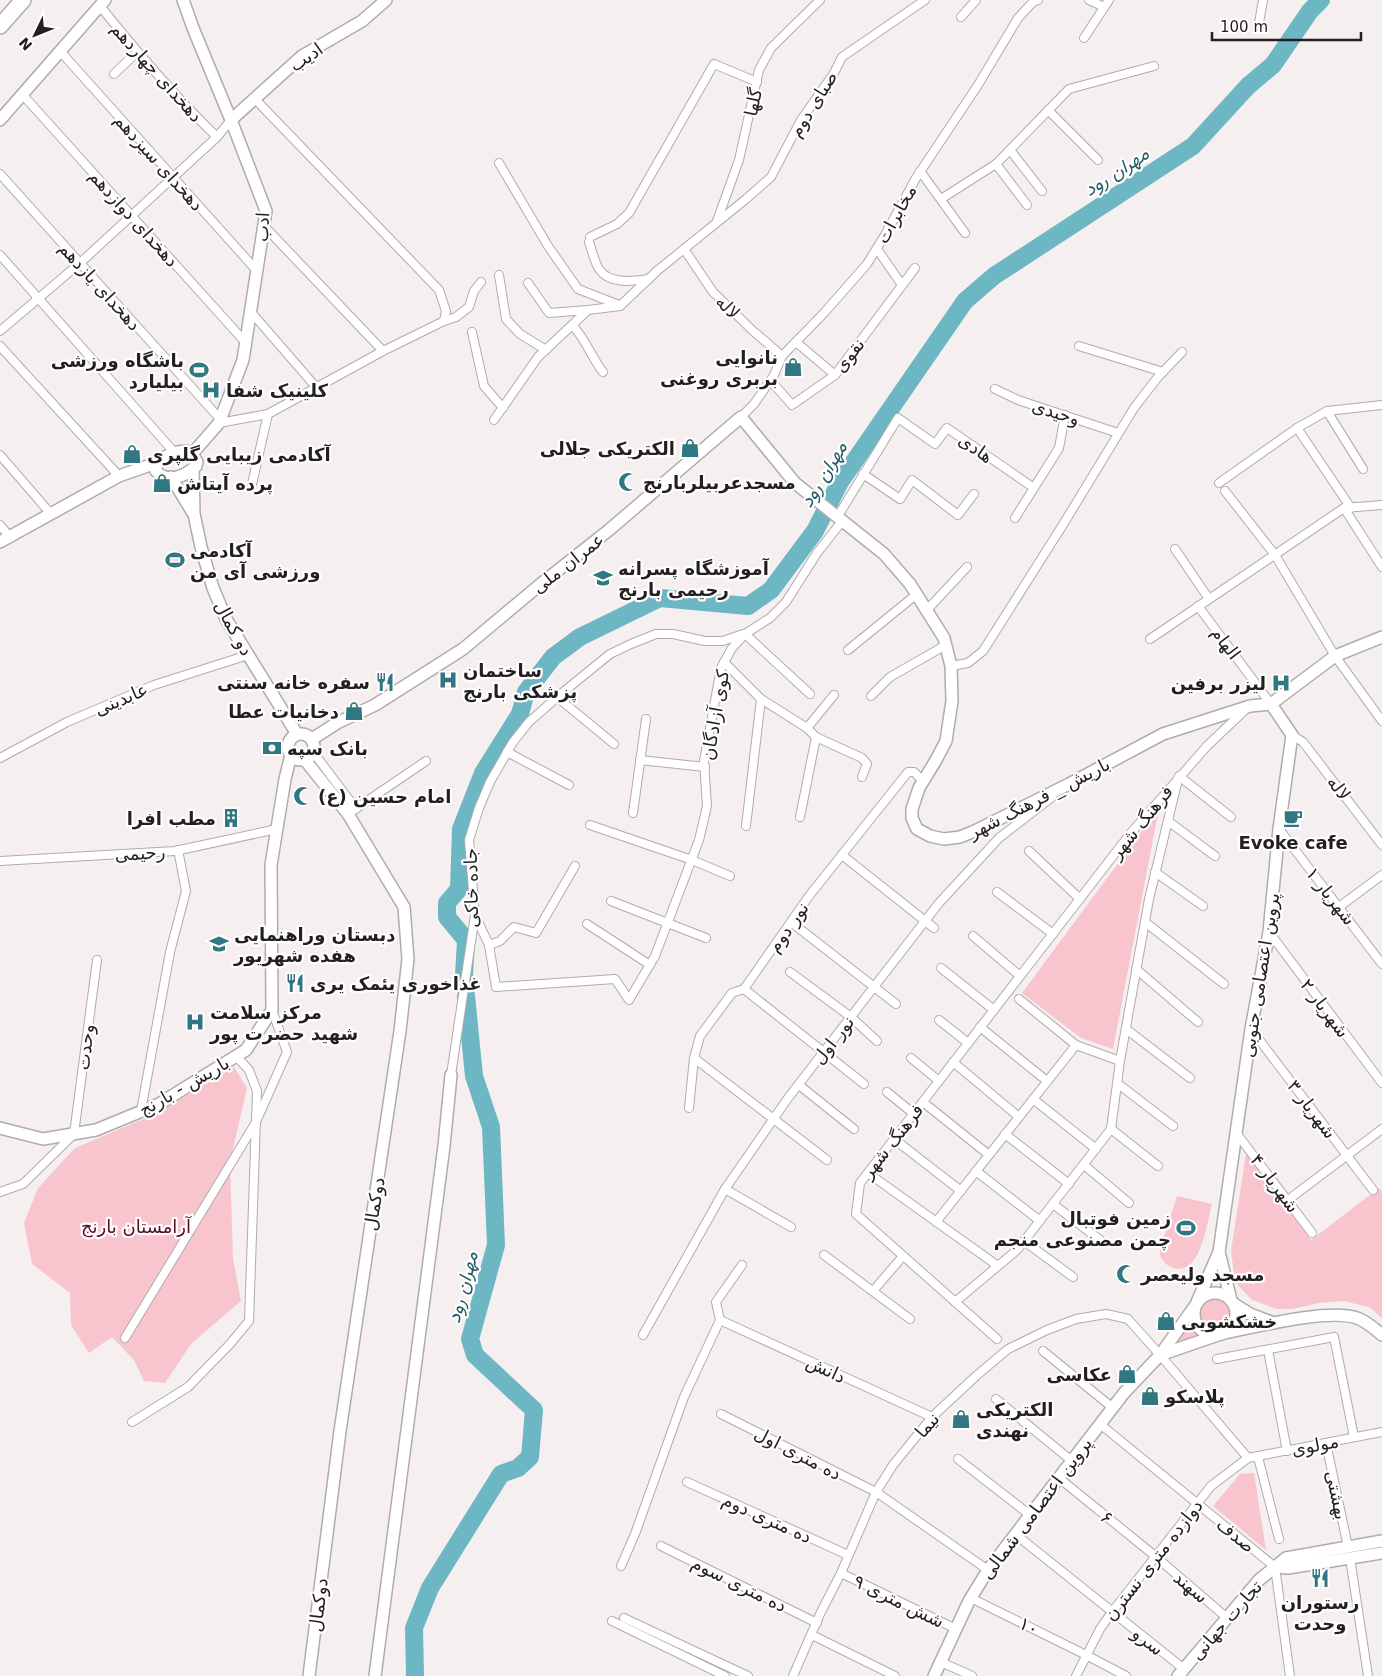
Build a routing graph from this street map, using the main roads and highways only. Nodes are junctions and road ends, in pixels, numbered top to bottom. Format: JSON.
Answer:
{"nodes":[{"id":1,"x":22,"y":0,"type":"edge"},
{"id":2,"x":184,"y":0,"type":"edge"},
{"id":3,"x":386,"y":0,"type":"edge"},
{"id":4,"x":102,"y":3,"type":"edge"},
{"id":5,"x":0,"y":26,"type":"edge"},
{"id":6,"x":0,"y":120,"type":"edge"},
{"id":7,"x":231,"y":120,"type":"junction"},
{"id":8,"x":741,"y":417,"type":"joint"},
{"id":9,"x":192,"y":454,"type":"junction"},
{"id":10,"x":159,"y":462,"type":"junction"},
{"id":11,"x":193,"y":469,"type":"junction"},
{"id":12,"x":159,"y":474,"type":"junction"},
{"id":13,"x":119,"y":476,"type":"junction"},
{"id":14,"x":171,"y":477,"type":"junction"},
{"id":15,"x":194,"y":514,"type":"junction"},
{"id":16,"x":5,"y":539,"type":"edge"},
{"id":17,"x":1381,"y":638,"type":"edge"},
{"id":18,"x":1271,"y":704,"type":"junction"},
{"id":19,"x":294,"y":737,"type":"junction"},
{"id":20,"x":312,"y":739,"type":"junction"},
{"id":21,"x":291,"y":755,"type":"junction"},
{"id":22,"x":309,"y":756,"type":"junction"},
{"id":23,"x":451,"y":1075,"type":"road end"},
{"id":24,"x":0,"y":1128,"type":"edge"},
{"id":25,"x":1219,"y":1252,"type":"junction"},
{"id":26,"x":1233,"y":1302,"type":"junction"},
{"id":27,"x":1196,"y":1304,"type":"junction"},
{"id":28,"x":1274,"y":1323,"type":"junction"},
{"id":29,"x":1222,"y":1334,"type":"junction"},
{"id":30,"x":1382,"y":1335,"type":"edge"},
{"id":31,"x":1160,"y":1355,"type":"junction"},
{"id":32,"x":1382,"y":1541,"type":"edge"},
{"id":33,"x":1349,"y":1552,"type":"junction"},
{"id":34,"x":1382,"y":1553,"type":"edge"},
{"id":35,"x":1181,"y":1673,"type":"edge"},
{"id":36,"x":309,"y":1676,"type":"edge"},
{"id":37,"x":375,"y":1676,"type":"edge"},
{"id":38,"x":934,"y":1676,"type":"edge"}],
"edges":[{"from":1,"to":5,"type":"highway"},
{"from":2,"to":7,"type":"main road","name":"ادب"},
{"from":3,"to":7,"type":"main road","name":"ادیب"},
{"from":4,"to":6,"type":"main road"},
{"from":7,"to":9,"type":"main road","name":"ادب"},
{"from":8,"to":18,"type":"main road","name":"باریش _ فرهنگ شهر"},
{"from":8,"to":20,"type":"main road","name":"عمران ملی"},
{"from":9,"to":10,"type":"main road"},
{"from":9,"to":11,"type":"main road"},
{"from":10,"to":12,"type":"main road"},
{"from":10,"to":13,"type":"main road"},
{"from":11,"to":14,"type":"main road"},
{"from":11,"to":15,"type":"main road"},
{"from":12,"to":13,"type":"main road"},
{"from":12,"to":14,"type":"main road"},
{"from":13,"to":16,"type":"main road"},
{"from":14,"to":15,"type":"main road"},
{"from":15,"to":19,"type":"main road","name":"دو کمال"},
{"from":17,"to":18,"type":"main road"},
{"from":18,"to":25,"type":"main road","name":"پروین اعتصامی جنوبی"},
{"from":19,"to":20,"type":"main road"},
{"from":19,"to":21,"type":"main road"},
{"from":20,"to":22,"type":"main road"},
{"from":21,"to":22,"type":"main road"},
{"from":21,"to":24,"type":"main road","name":"باریش - بارنج"},
{"from":22,"to":36,"type":"main road","name":"دوکمال"},
{"from":23,"to":37,"type":"main road"},
{"from":25,"to":26,"type":"main road","name":"پروین اعتصامی جنوبی"},
{"from":25,"to":27,"type":"main road","name":"پروین اعتصامی جنوبی"},
{"from":26,"to":27,"type":"main road"},
{"from":26,"to":28,"type":"main road"},
{"from":26,"to":29,"type":"main road"},
{"from":27,"to":29,"type":"main road"},
{"from":27,"to":31,"type":"main road","name":"پروین اعتصامی شمالی"},
{"from":28,"to":29,"type":"main road","name":"پروین اعتصامی شمالی"},
{"from":28,"to":30,"type":"main road","name":"پروین اعتصامی شمالی"},
{"from":29,"to":31,"type":"main road","name":"پروین اعتصامی شمالی"},
{"from":31,"to":38,"type":"main road","name":"پروین اعتصامی شمالی"},
{"from":32,"to":33,"type":"main road","name":"تجارت جهانی"},
{"from":33,"to":34,"type":"main road","name":"تجارت جهانی"},
{"from":33,"to":35,"type":"main road","name":"تجارت جهانی"}]}
